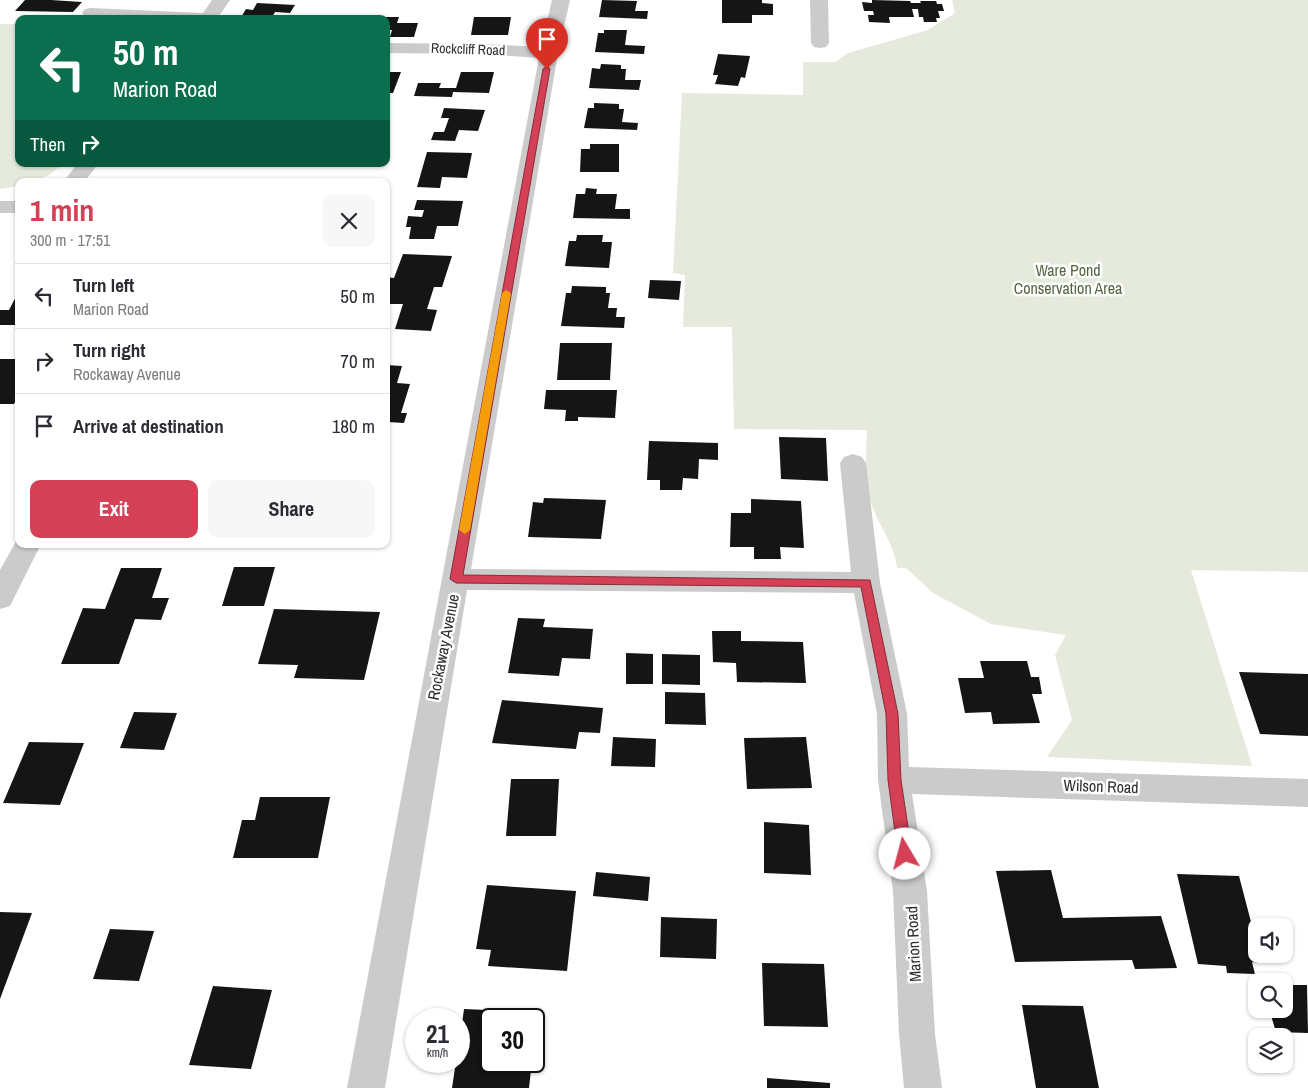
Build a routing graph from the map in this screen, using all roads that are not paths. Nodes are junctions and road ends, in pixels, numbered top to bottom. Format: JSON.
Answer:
{"nodes":[{"id":1,"x":221,"y":0,"type":"edge"},
{"id":2,"x":561,"y":0,"type":"edge"},
{"id":3,"x":819,"y":0,"type":"edge"},
{"id":4,"x":91,"y":13,"type":"dead end"},
{"id":5,"x":130,"y":15,"type":"edge"},
{"id":6,"x":211,"y":15,"type":"edge"},
{"id":7,"x":820,"y":43,"type":"dead end"},
{"id":8,"x":390,"y":48,"type":"edge"},
{"id":9,"x":549,"y":53,"type":"junction"},
{"id":10,"x":86,"y":167,"type":"edge"},
{"id":11,"x":76,"y":178,"type":"edge"},
{"id":12,"x":0,"y":207,"type":"edge"},
{"id":13,"x":15,"y":207,"type":"edge"},
{"id":14,"x":853,"y":463,"type":"dead end"},
{"id":15,"x":25,"y":548,"type":"edge"},
{"id":16,"x":456,"y":579,"type":"junction"},
{"id":17,"x":866,"y":583,"type":"junction"},
{"id":18,"x":0,"y":598,"type":"edge"},
{"id":19,"x":894,"y":780,"type":"junction"},
{"id":20,"x":1308,"y":793,"type":"edge"},
{"id":21,"x":366,"y":1088,"type":"edge"},
{"id":22,"x":923,"y":1088,"type":"edge"}],
"edges":[{"from":1,"to":6,"type":"street"},
{"from":2,"to":9,"type":"street","name":"Rockaway Avenue"},
{"from":3,"to":7,"type":"street"},
{"from":4,"to":5,"type":"street"},
{"from":8,"to":9,"type":"street","name":"Rockcliff Road"},
{"from":9,"to":16,"type":"street","name":"Rockaway Avenue"},
{"from":10,"to":11,"type":"street"},
{"from":12,"to":13,"type":"street"},
{"from":14,"to":17,"type":"street","name":"Marion Road"},
{"from":15,"to":18,"type":"street"},
{"from":16,"to":17,"type":"street"},
{"from":16,"to":21,"type":"street","name":"Rockaway Avenue"},
{"from":17,"to":19,"type":"street","name":"Marion Road"},
{"from":19,"to":20,"type":"street","name":"Wilson Road"},
{"from":19,"to":22,"type":"street","name":"Marion Road"}]}
